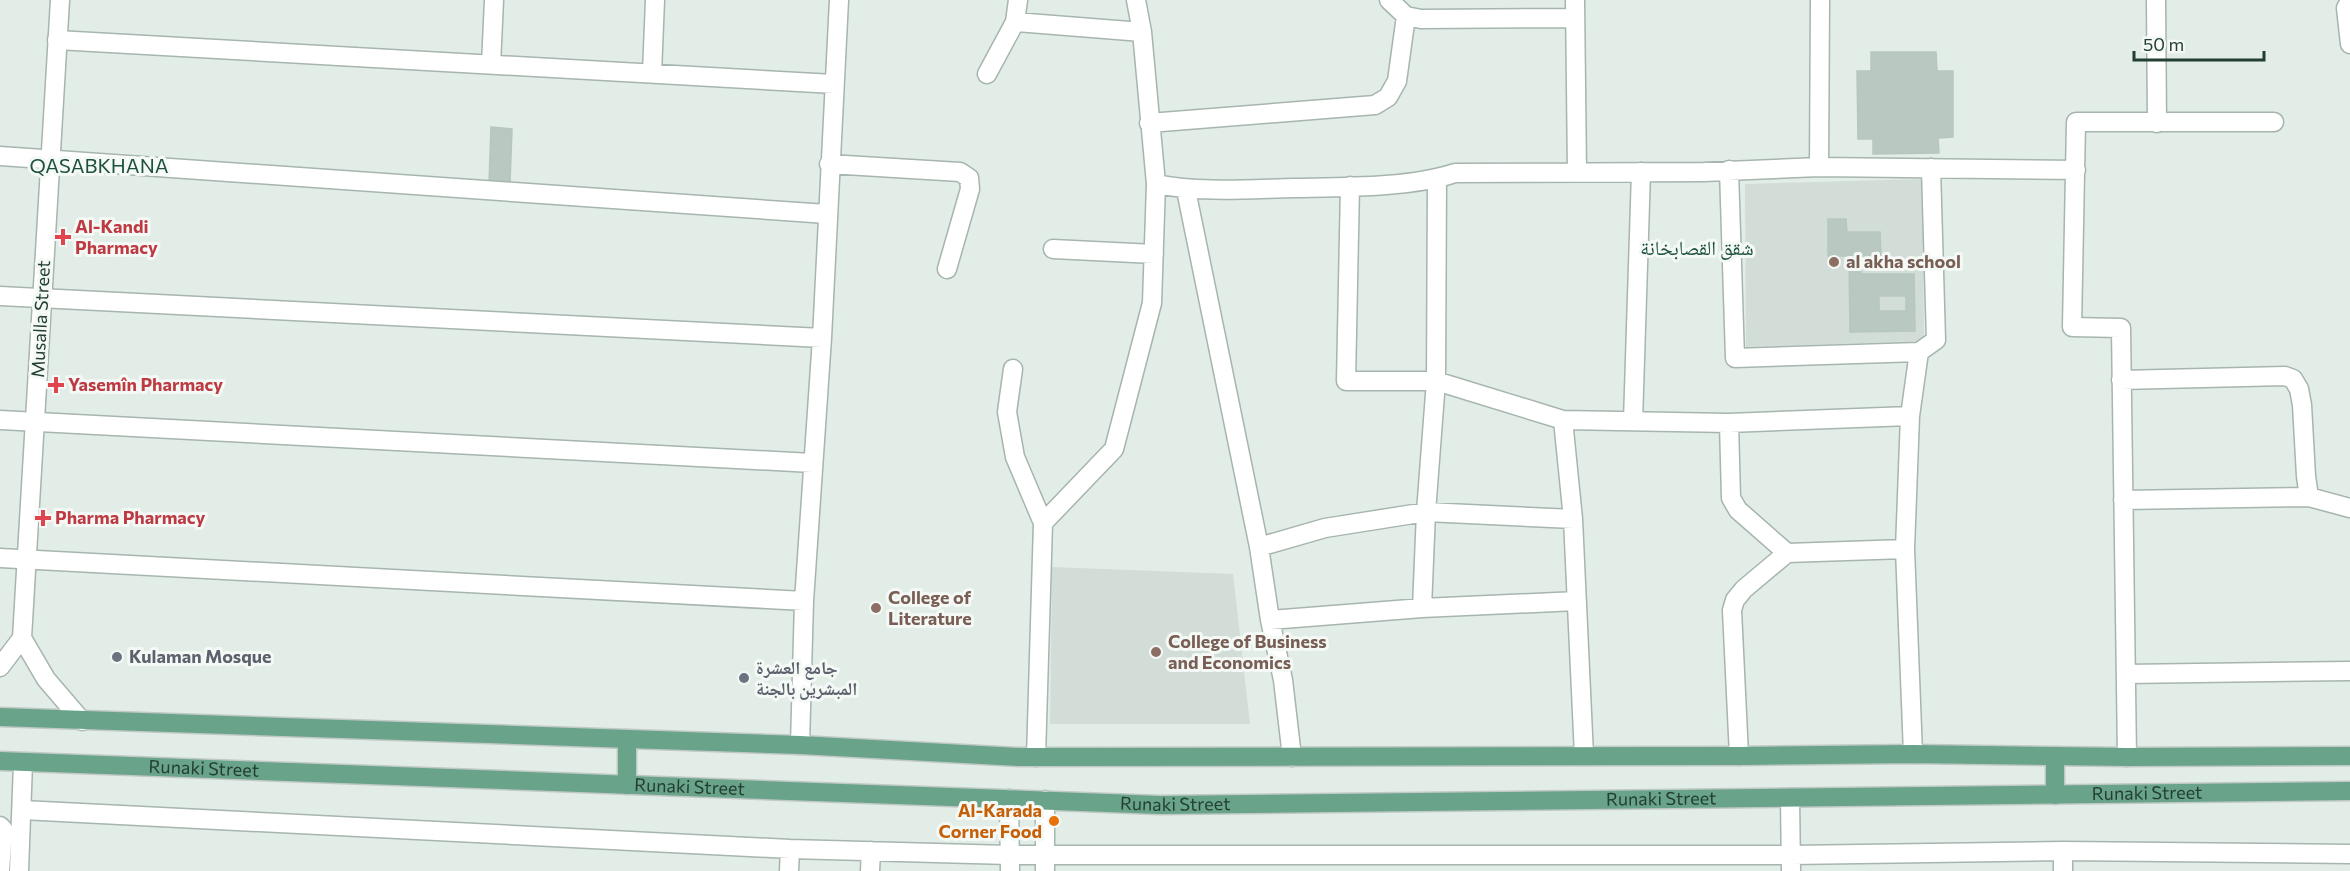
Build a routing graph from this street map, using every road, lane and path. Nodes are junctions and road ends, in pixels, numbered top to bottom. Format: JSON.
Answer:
{"nodes":[{"id":1,"x":60,"y":0,"type":"edge"},
{"id":2,"x":494,"y":0,"type":"edge"},
{"id":3,"x":655,"y":0,"type":"edge"},
{"id":4,"x":839,"y":0,"type":"edge"},
{"id":5,"x":1018,"y":0,"type":"edge"},
{"id":6,"x":1136,"y":0,"type":"edge"},
{"id":7,"x":1389,"y":0,"type":"edge"},
{"id":8,"x":1820,"y":0,"type":"edge"},
{"id":9,"x":2156,"y":0,"type":"edge"},
{"id":10,"x":2350,"y":1,"type":"edge"},
{"id":11,"x":1575,"y":9,"type":"edge"},
{"id":12,"x":1406,"y":16,"type":"junction"},
{"id":13,"x":1015,"y":22,"type":"junction"},
{"id":14,"x":1142,"y":32,"type":"junction"},
{"id":15,"x":57,"y":40,"type":"junction"},
{"id":16,"x":2350,"y":44,"type":"edge"},
{"id":17,"x":491,"y":64,"type":"junction"},
{"id":18,"x":652,"y":74,"type":"junction"},
{"id":19,"x":987,"y":74,"type":"dead end"},
{"id":20,"x":834,"y":84,"type":"junction"},
{"id":21,"x":2274,"y":122,"type":"dead end"},
{"id":22,"x":1149,"y":123,"type":"junction"},
{"id":23,"x":2157,"y":123,"type":"junction"},
{"id":24,"x":0,"y":156,"type":"edge"},
{"id":25,"x":50,"y":158,"type":"junction"},
{"id":26,"x":829,"y":164,"type":"junction"},
{"id":27,"x":1819,"y":167,"type":"junction"},
{"id":28,"x":1931,"y":168,"type":"junction"},
{"id":29,"x":1728,"y":170,"type":"junction"},
{"id":30,"x":2076,"y":170,"type":"junction"},
{"id":31,"x":1577,"y":172,"type":"junction"},
{"id":32,"x":1641,"y":172,"type":"junction"},
{"id":33,"x":1437,"y":179,"type":"junction"},
{"id":34,"x":1156,"y":184,"type":"junction"},
{"id":35,"x":1350,"y":186,"type":"junction"},
{"id":36,"x":1186,"y":190,"type":"junction"},
{"id":37,"x":827,"y":214,"type":"junction"},
{"id":38,"x":1053,"y":249,"type":"dead end"},
{"id":39,"x":1154,"y":254,"type":"junction"},
{"id":40,"x":946,"y":269,"type":"dead end"},
{"id":41,"x":0,"y":296,"type":"edge"},
{"id":42,"x":42,"y":299,"type":"junction"},
{"id":43,"x":822,"y":338,"type":"junction"},
{"id":44,"x":1919,"y":352,"type":"junction"},
{"id":45,"x":1014,"y":369,"type":"dead end"},
{"id":46,"x":2121,"y":380,"type":"junction"},
{"id":47,"x":1436,"y":381,"type":"junction"},
{"id":48,"x":1910,"y":416,"type":"junction"},
{"id":49,"x":0,"y":420,"type":"edge"},
{"id":50,"x":1563,"y":420,"type":"junction"},
{"id":51,"x":34,"y":421,"type":"junction"},
{"id":52,"x":1633,"y":421,"type":"junction"},
{"id":53,"x":1728,"y":423,"type":"junction"},
{"id":54,"x":812,"y":464,"type":"junction"},
{"id":55,"x":2309,"y":497,"type":"junction"},
{"id":56,"x":2123,"y":500,"type":"junction"},
{"id":57,"x":2350,"y":508,"type":"edge"},
{"id":58,"x":1426,"y":512,"type":"junction"},
{"id":59,"x":1573,"y":519,"type":"junction"},
{"id":60,"x":1043,"y":523,"type":"junction"},
{"id":61,"x":1259,"y":547,"type":"junction"},
{"id":62,"x":1905,"y":549,"type":"junction"},
{"id":63,"x":1787,"y":553,"type":"junction"},
{"id":64,"x":0,"y":558,"type":"edge"},
{"id":65,"x":27,"y":559,"type":"junction"},
{"id":66,"x":804,"y":601,"type":"junction"},
{"id":67,"x":1576,"y":601,"type":"junction"},
{"id":68,"x":1422,"y":608,"type":"junction"},
{"id":69,"x":1270,"y":620,"type":"junction"},
{"id":70,"x":22,"y":638,"type":"junction"},
{"id":71,"x":0,"y":666,"type":"edge"},
{"id":72,"x":2350,"y":671,"type":"edge"},
{"id":73,"x":2126,"y":674,"type":"junction"},
{"id":74,"x":0,"y":717,"type":"edge"},
{"id":75,"x":82,"y":721,"type":"junction"},
{"id":76,"x":627,"y":739,"type":"junction"},
{"id":77,"x":800,"y":745,"type":"junction"},
{"id":78,"x":1913,"y":754,"type":"junction"},
{"id":79,"x":1584,"y":756,"type":"junction"},
{"id":80,"x":1739,"y":756,"type":"junction"},
{"id":81,"x":2055,"y":756,"type":"junction"},
{"id":82,"x":2350,"y":756,"type":"edge"},
{"id":83,"x":1036,"y":757,"type":"junction"},
{"id":84,"x":1292,"y":757,"type":"junction"},
{"id":85,"x":2127,"y":757,"type":"junction"},
{"id":86,"x":0,"y":760,"type":"edge"},
{"id":87,"x":23,"y":763,"type":"junction"},
{"id":88,"x":627,"y":785,"type":"junction"},
{"id":89,"x":2350,"y":791,"type":"edge"},
{"id":90,"x":2055,"y":795,"type":"junction"},
{"id":91,"x":1790,"y":798,"type":"junction"},
{"id":92,"x":1009,"y":799,"type":"junction"},
{"id":93,"x":1045,"y":800,"type":"junction"},
{"id":94,"x":9,"y":824,"type":"edge"},
{"id":95,"x":790,"y":849,"type":"junction"},
{"id":96,"x":871,"y":851,"type":"junction"},
{"id":97,"x":2063,"y":851,"type":"junction"},
{"id":98,"x":2350,"y":855,"type":"edge"},
{"id":99,"x":1010,"y":863,"type":"edge"},
{"id":100,"x":1045,"y":863,"type":"edge"},
{"id":101,"x":1307,"y":863,"type":"edge"},
{"id":102,"x":1791,"y":863,"type":"edge"},
{"id":103,"x":2331,"y":863,"type":"edge"},
{"id":104,"x":0,"y":871,"type":"edge"},
{"id":105,"x":20,"y":871,"type":"edge"},
{"id":106,"x":789,"y":871,"type":"edge"},
{"id":107,"x":870,"y":871,"type":"edge"},
{"id":108,"x":2063,"y":871,"type":"edge"}],
"edges":[{"from":1,"to":15,"type":"street","name":"Musalla Street"},
{"from":2,"to":17,"type":"street"},
{"from":3,"to":18,"type":"street"},
{"from":4,"to":20,"type":"street"},
{"from":5,"to":13,"type":"street"},
{"from":6,"to":14,"type":"street"},
{"from":7,"to":12,"type":"street"},
{"from":8,"to":27,"type":"street"},
{"from":9,"to":23,"type":"street"},
{"from":10,"to":16,"type":"street"},
{"from":11,"to":12,"type":"street"},
{"from":11,"to":31,"type":"street"},
{"from":12,"to":22,"type":"street"},
{"from":13,"to":14,"type":"street"},
{"from":13,"to":19,"type":"street"},
{"from":14,"to":22,"type":"street"},
{"from":15,"to":17,"type":"street"},
{"from":15,"to":25,"type":"street","name":"Musalla Street"},
{"from":17,"to":18,"type":"street"},
{"from":18,"to":20,"type":"street"},
{"from":20,"to":26,"type":"street"},
{"from":21,"to":23,"type":"street"},
{"from":22,"to":34,"type":"street"},
{"from":23,"to":30,"type":"street"},
{"from":24,"to":25,"type":"street"},
{"from":25,"to":37,"type":"street"},
{"from":25,"to":42,"type":"street","name":"Musalla Street"},
{"from":26,"to":37,"type":"street"},
{"from":26,"to":40,"type":"street"},
{"from":27,"to":28,"type":"street"},
{"from":27,"to":29,"type":"street"},
{"from":28,"to":30,"type":"street"},
{"from":28,"to":44,"type":"street"},
{"from":29,"to":32,"type":"street"},
{"from":29,"to":44,"type":"street"},
{"from":30,"to":46,"type":"street"},
{"from":31,"to":32,"type":"street"},
{"from":31,"to":33,"type":"street"},
{"from":32,"to":52,"type":"street"},
{"from":33,"to":35,"type":"street"},
{"from":33,"to":47,"type":"street"},
{"from":34,"to":36,"type":"street"},
{"from":34,"to":39,"type":"street"},
{"from":35,"to":36,"type":"street"},
{"from":35,"to":47,"type":"street"},
{"from":36,"to":61,"type":"street"},
{"from":37,"to":43,"type":"street"},
{"from":38,"to":39,"type":"street"},
{"from":39,"to":60,"type":"street"},
{"from":41,"to":42,"type":"street"},
{"from":42,"to":43,"type":"street"},
{"from":42,"to":51,"type":"street","name":"Musalla Street"},
{"from":43,"to":54,"type":"street"},
{"from":44,"to":48,"type":"street"},
{"from":45,"to":60,"type":"street"},
{"from":46,"to":55,"type":"street"},
{"from":46,"to":56,"type":"street"},
{"from":47,"to":50,"type":"street"},
{"from":47,"to":58,"type":"street"},
{"from":48,"to":53,"type":"street"},
{"from":48,"to":62,"type":"street"},
{"from":49,"to":51,"type":"street"},
{"from":50,"to":52,"type":"street"},
{"from":50,"to":59,"type":"street"},
{"from":51,"to":54,"type":"street"},
{"from":51,"to":65,"type":"street","name":"Musalla Street"},
{"from":52,"to":53,"type":"street"},
{"from":53,"to":63,"type":"street"},
{"from":54,"to":66,"type":"street"},
{"from":55,"to":56,"type":"street"},
{"from":55,"to":57,"type":"street"},
{"from":56,"to":73,"type":"street"},
{"from":58,"to":59,"type":"street"},
{"from":58,"to":61,"type":"street"},
{"from":58,"to":68,"type":"street"},
{"from":59,"to":67,"type":"street"},
{"from":60,"to":83,"type":"street"},
{"from":61,"to":69,"type":"street"},
{"from":62,"to":63,"type":"street"},
{"from":62,"to":78,"type":"street"},
{"from":63,"to":80,"type":"street"},
{"from":64,"to":65,"type":"street"},
{"from":65,"to":66,"type":"street"},
{"from":65,"to":70,"type":"street","name":"Musalla Street"},
{"from":66,"to":77,"type":"street"},
{"from":67,"to":68,"type":"street"},
{"from":67,"to":79,"type":"street"},
{"from":68,"to":69,"type":"street"},
{"from":69,"to":84,"type":"street"},
{"from":70,"to":71,"type":"street"},
{"from":70,"to":75,"type":"street"},
{"from":72,"to":73,"type":"street"},
{"from":73,"to":85,"type":"street"},
{"from":74,"to":75,"type":"main road","name":"Runaki Street"},
{"from":75,"to":76,"type":"main road","name":"Runaki Street"},
{"from":76,"to":77,"type":"main road","name":"Runaki Street"},
{"from":76,"to":88,"type":"main road"},
{"from":77,"to":83,"type":"main road","name":"Runaki Street"},
{"from":78,"to":80,"type":"main road","name":"Runaki Street"},
{"from":78,"to":81,"type":"main road","name":"Runaki Street"},
{"from":79,"to":80,"type":"main road","name":"Runaki Street"},
{"from":79,"to":84,"type":"main road","name":"Runaki Street"},
{"from":81,"to":85,"type":"main road","name":"Runaki Street"},
{"from":81,"to":90,"type":"main road"},
{"from":82,"to":85,"type":"main road","name":"Runaki Street"},
{"from":83,"to":84,"type":"main road","name":"Runaki Street"},
{"from":86,"to":87,"type":"main road","name":"Runaki Street"},
{"from":87,"to":88,"type":"main road","name":"Runaki Street"},
{"from":87,"to":94,"type":"street"},
{"from":88,"to":92,"type":"main road","name":"Runaki Street"},
{"from":89,"to":90,"type":"main road","name":"Runaki Street"},
{"from":90,"to":91,"type":"main road","name":"Runaki Street"},
{"from":91,"to":93,"type":"main road","name":"Runaki Street"},
{"from":91,"to":102,"type":"street"},
{"from":92,"to":93,"type":"main road","name":"Runaki Street"},
{"from":92,"to":99,"type":"street"},
{"from":93,"to":100,"type":"street"},
{"from":94,"to":95,"type":"street"},
{"from":94,"to":104,"type":"street"},
{"from":94,"to":105,"type":"street"},
{"from":95,"to":96,"type":"street"},
{"from":95,"to":106,"type":"street"},
{"from":96,"to":99,"type":"street"},
{"from":96,"to":107,"type":"street"},
{"from":97,"to":102,"type":"street"},
{"from":97,"to":103,"type":"street"},
{"from":97,"to":108,"type":"street"},
{"from":98,"to":103,"type":"street"},
{"from":99,"to":100,"type":"street"},
{"from":100,"to":101,"type":"street"},
{"from":101,"to":102,"type":"street"}]}
